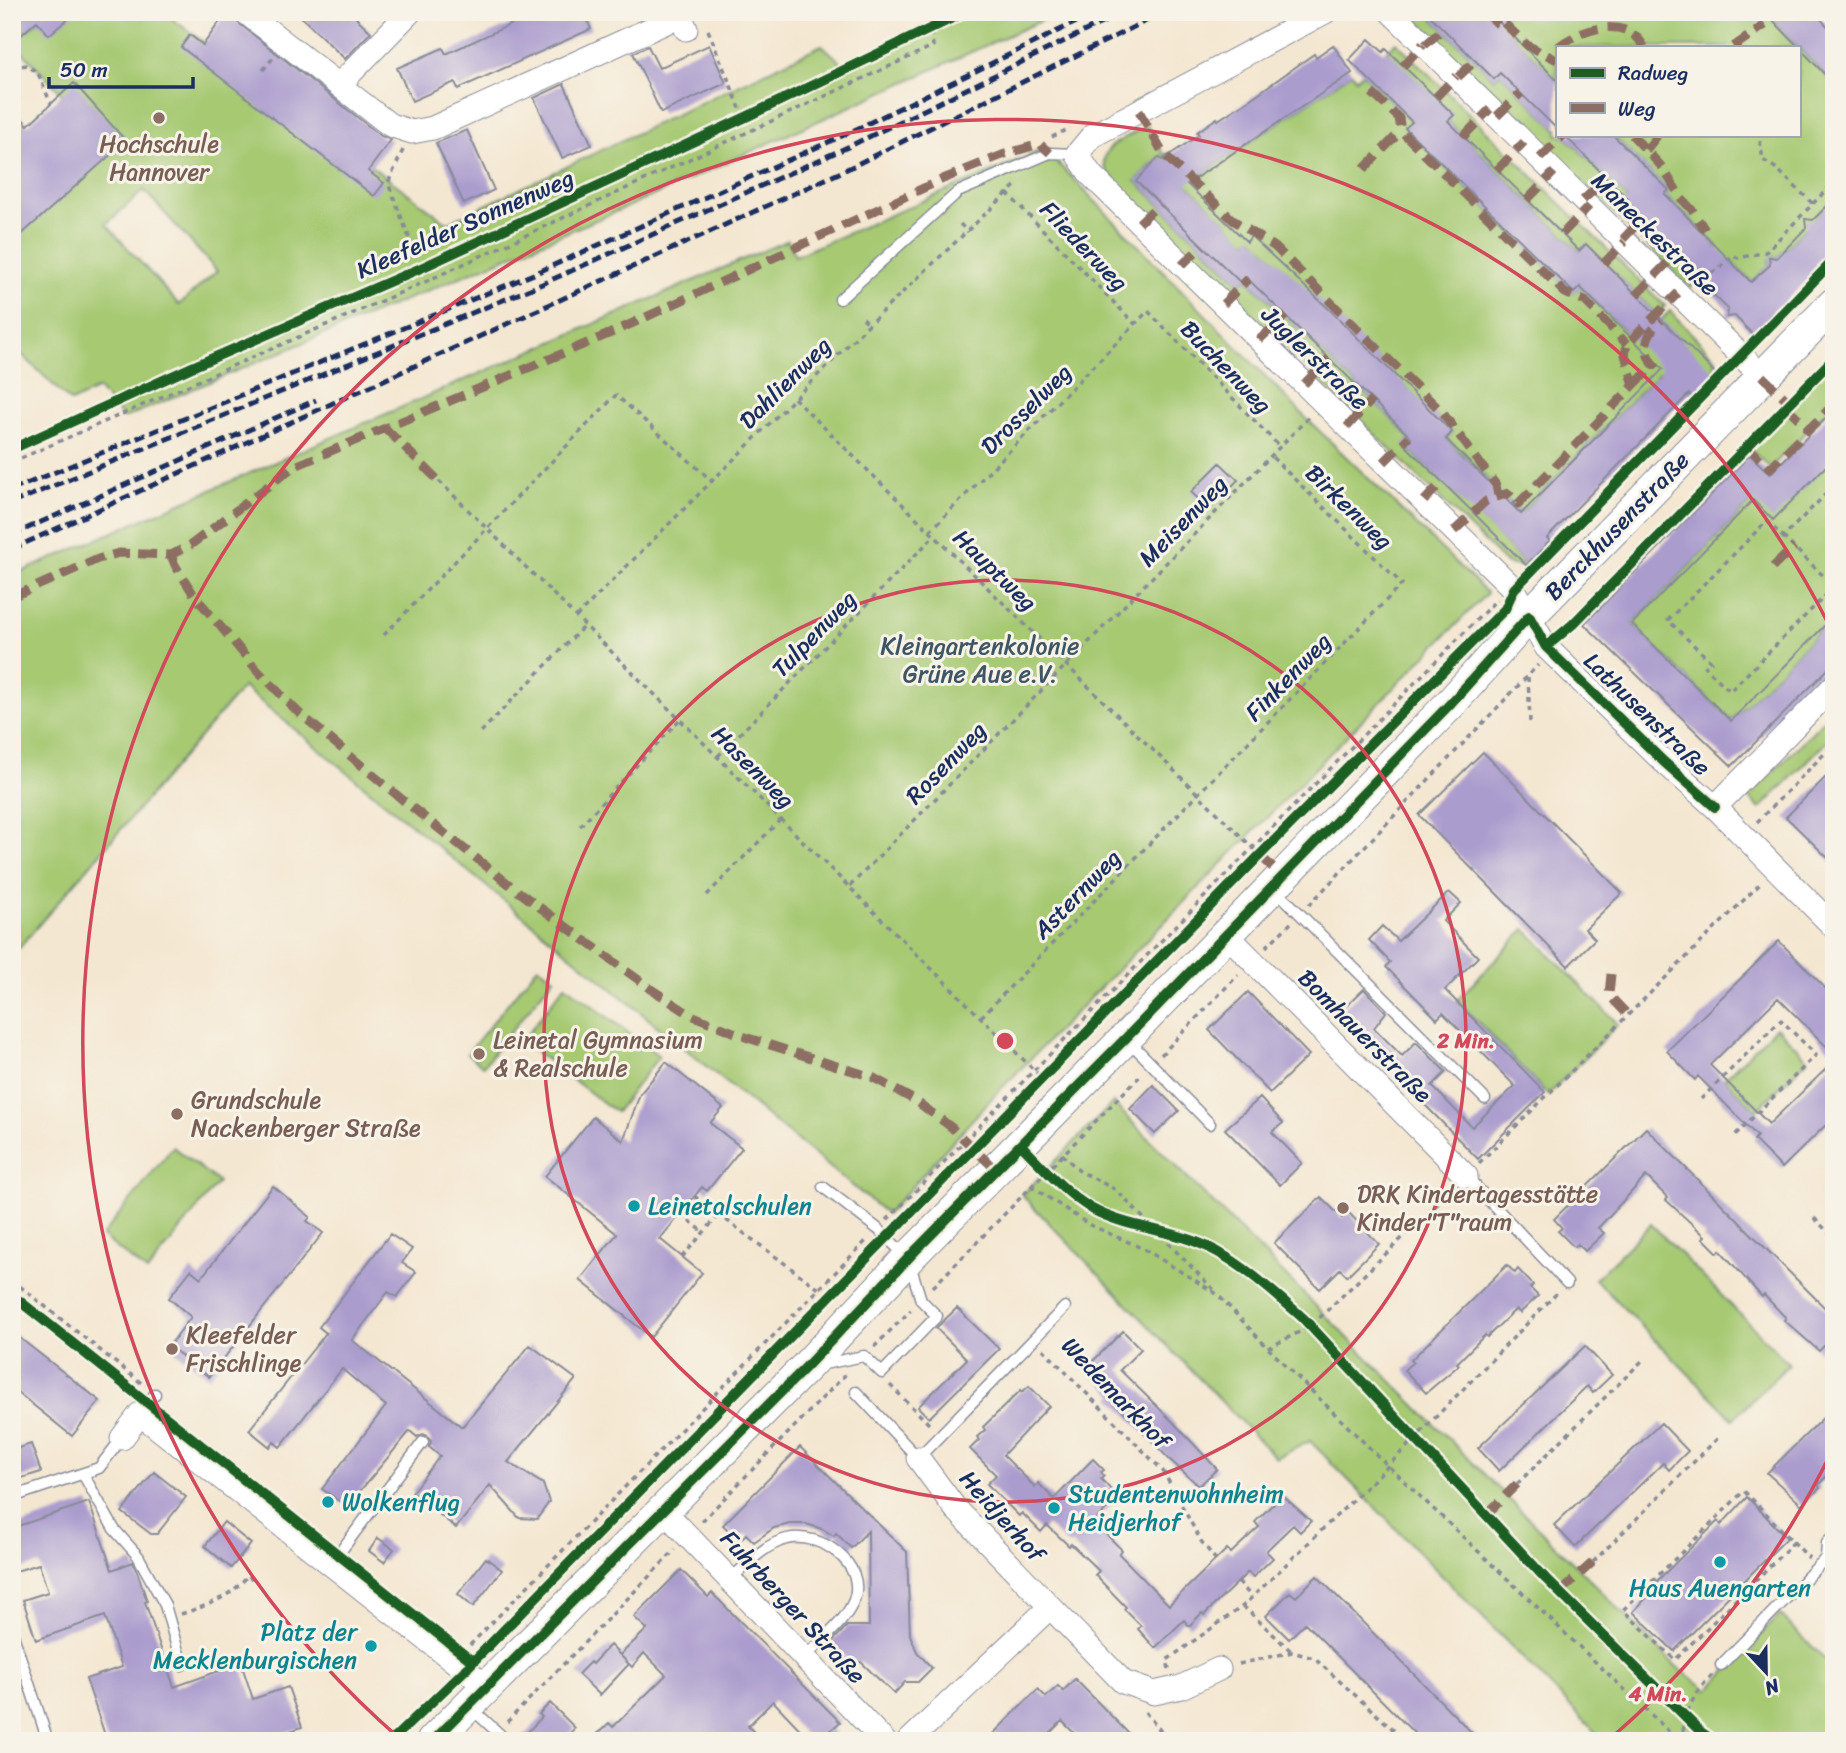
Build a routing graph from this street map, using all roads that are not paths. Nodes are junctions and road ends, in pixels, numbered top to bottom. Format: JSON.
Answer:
{"nodes":[{"id":1,"x":245,"y":12,"type":"edge"},
{"id":2,"x":410,"y":12,"type":"edge"},
{"id":3,"x":1325,"y":12,"type":"edge"},
{"id":4,"x":1391,"y":12,"type":"edge"},
{"id":5,"x":695,"y":26,"type":"road end"},
{"id":6,"x":339,"y":85,"type":"junction"},
{"id":7,"x":1085,"y":145,"type":"junction"},
{"id":8,"x":841,"y":299,"type":"dead end"},
{"id":9,"x":1834,"y":304,"type":"edge"},
{"id":10,"x":1762,"y":376,"type":"junction"},
{"id":11,"x":1516,"y":605,"type":"junction"},
{"id":12,"x":1834,"y":685,"type":"edge"},
{"id":13,"x":1715,"y":807,"type":"junction"},
{"id":14,"x":1273,"y":887,"type":"junction"},
{"id":15,"x":1834,"y":927,"type":"edge"},
{"id":16,"x":1226,"y":934,"type":"junction"},
{"id":17,"x":1126,"y":1038,"type":"junction"},
{"id":18,"x":1485,"y":1099,"type":"dead end"},
{"id":19,"x":1210,"y":1124,"type":"dead end"},
{"id":20,"x":1466,"y":1176,"type":"joint"},
{"id":21,"x":823,"y":1187,"type":"dead end"},
{"id":22,"x":891,"y":1241,"type":"junction"},
{"id":23,"x":1567,"y":1283,"type":"road end"},
{"id":24,"x":1065,"y":1307,"type":"dead end"},
{"id":25,"x":806,"y":1367,"type":"junction"},
{"id":26,"x":856,"y":1392,"type":"dead end"},
{"id":27,"x":122,"y":1438,"type":"joint"},
{"id":28,"x":423,"y":1442,"type":"dead end"},
{"id":29,"x":918,"y":1458,"type":"junction"},
{"id":30,"x":83,"y":1474,"type":"junction"},
{"id":31,"x":12,"y":1497,"type":"edge"},
{"id":32,"x":663,"y":1510,"type":"junction"},
{"id":33,"x":1834,"y":1536,"type":"edge"},
{"id":34,"x":331,"y":1564,"type":"junction"},
{"id":35,"x":731,"y":1579,"type":"junction"},
{"id":36,"x":1050,"y":1607,"type":"junction"},
{"id":37,"x":12,"y":1632,"type":"edge"},
{"id":38,"x":805,"y":1657,"type":"junction"},
{"id":39,"x":182,"y":1665,"type":"dead end"},
{"id":40,"x":1721,"y":1665,"type":"road end"},
{"id":41,"x":1219,"y":1669,"type":"road end"},
{"id":42,"x":478,"y":1696,"type":"junction"},
{"id":43,"x":48,"y":1741,"type":"edge"},
{"id":44,"x":433,"y":1741,"type":"edge"},
{"id":45,"x":507,"y":1741,"type":"edge"},
{"id":46,"x":884,"y":1741,"type":"edge"},
{"id":47,"x":909,"y":1741,"type":"edge"}],
"edges":[{"from":1,"to":6,"type":"street"},
{"from":2,"to":6,"type":"street"},
{"from":3,"to":7,"type":"street"},
{"from":4,"to":10,"type":"street","name":"Maneckestraße"},
{"from":5,"to":6,"type":"street"},
{"from":7,"to":8,"type":"lane"},
{"from":7,"to":11,"type":"street","name":"Juglerstraße"},
{"from":9,"to":10,"type":"street","name":"Berckhusenstraße"},
{"from":10,"to":11,"type":"street","name":"Berckhusenstraße"},
{"from":11,"to":13,"type":"street","name":"Lathusenstraße"},
{"from":11,"to":14,"type":"street","name":"Berckhusenstraße"},
{"from":12,"to":13,"type":"street"},
{"from":13,"to":15,"type":"street","name":"Lathusenstraße"},
{"from":14,"to":16,"type":"street","name":"Berckhusenstraße"},
{"from":14,"to":18,"type":"lane"},
{"from":16,"to":17,"type":"street","name":"Berckhusenstraße"},
{"from":16,"to":20,"type":"street","name":"Bomhauerstraße"},
{"from":17,"to":19,"type":"lane"},
{"from":17,"to":22,"type":"street","name":"Berckhusenstraße"},
{"from":20,"to":23,"type":"lane"},
{"from":21,"to":22,"type":"lane"},
{"from":22,"to":25,"type":"street","name":"Berckhusenstraße"},
{"from":22,"to":25,"type":"lane"},
{"from":24,"to":29,"type":"lane","name":"Wedemarkhof"},
{"from":25,"to":32,"type":"street","name":"Berckhusenstraße"},
{"from":26,"to":29,"type":"lane"},
{"from":27,"to":30,"type":"lane"},
{"from":27,"to":34,"type":"street"},
{"from":28,"to":34,"type":"lane"},
{"from":29,"to":36,"type":"street","name":"Heidjerhof"},
{"from":30,"to":31,"type":"lane"},
{"from":30,"to":39,"type":"lane"},
{"from":32,"to":35,"type":"street","name":"Fuhrberger Straße"},
{"from":32,"to":42,"type":"street","name":"Berckhusenstraße"},
{"from":33,"to":40,"type":"lane"},
{"from":34,"to":42,"type":"street"},
{"from":35,"to":38,"type":"street","name":"Fuhrberger Straße"},
{"from":35,"to":38,"type":"lane"},
{"from":36,"to":41,"type":"street","name":"Heidjerhof"},
{"from":36,"to":47,"type":"street"},
{"from":37,"to":43,"type":"lane"},
{"from":38,"to":46,"type":"street","name":"Fuhrberger Straße"},
{"from":42,"to":44,"type":"street","name":"Berckhusenstraße"},
{"from":42,"to":45,"type":"lane"}]}
